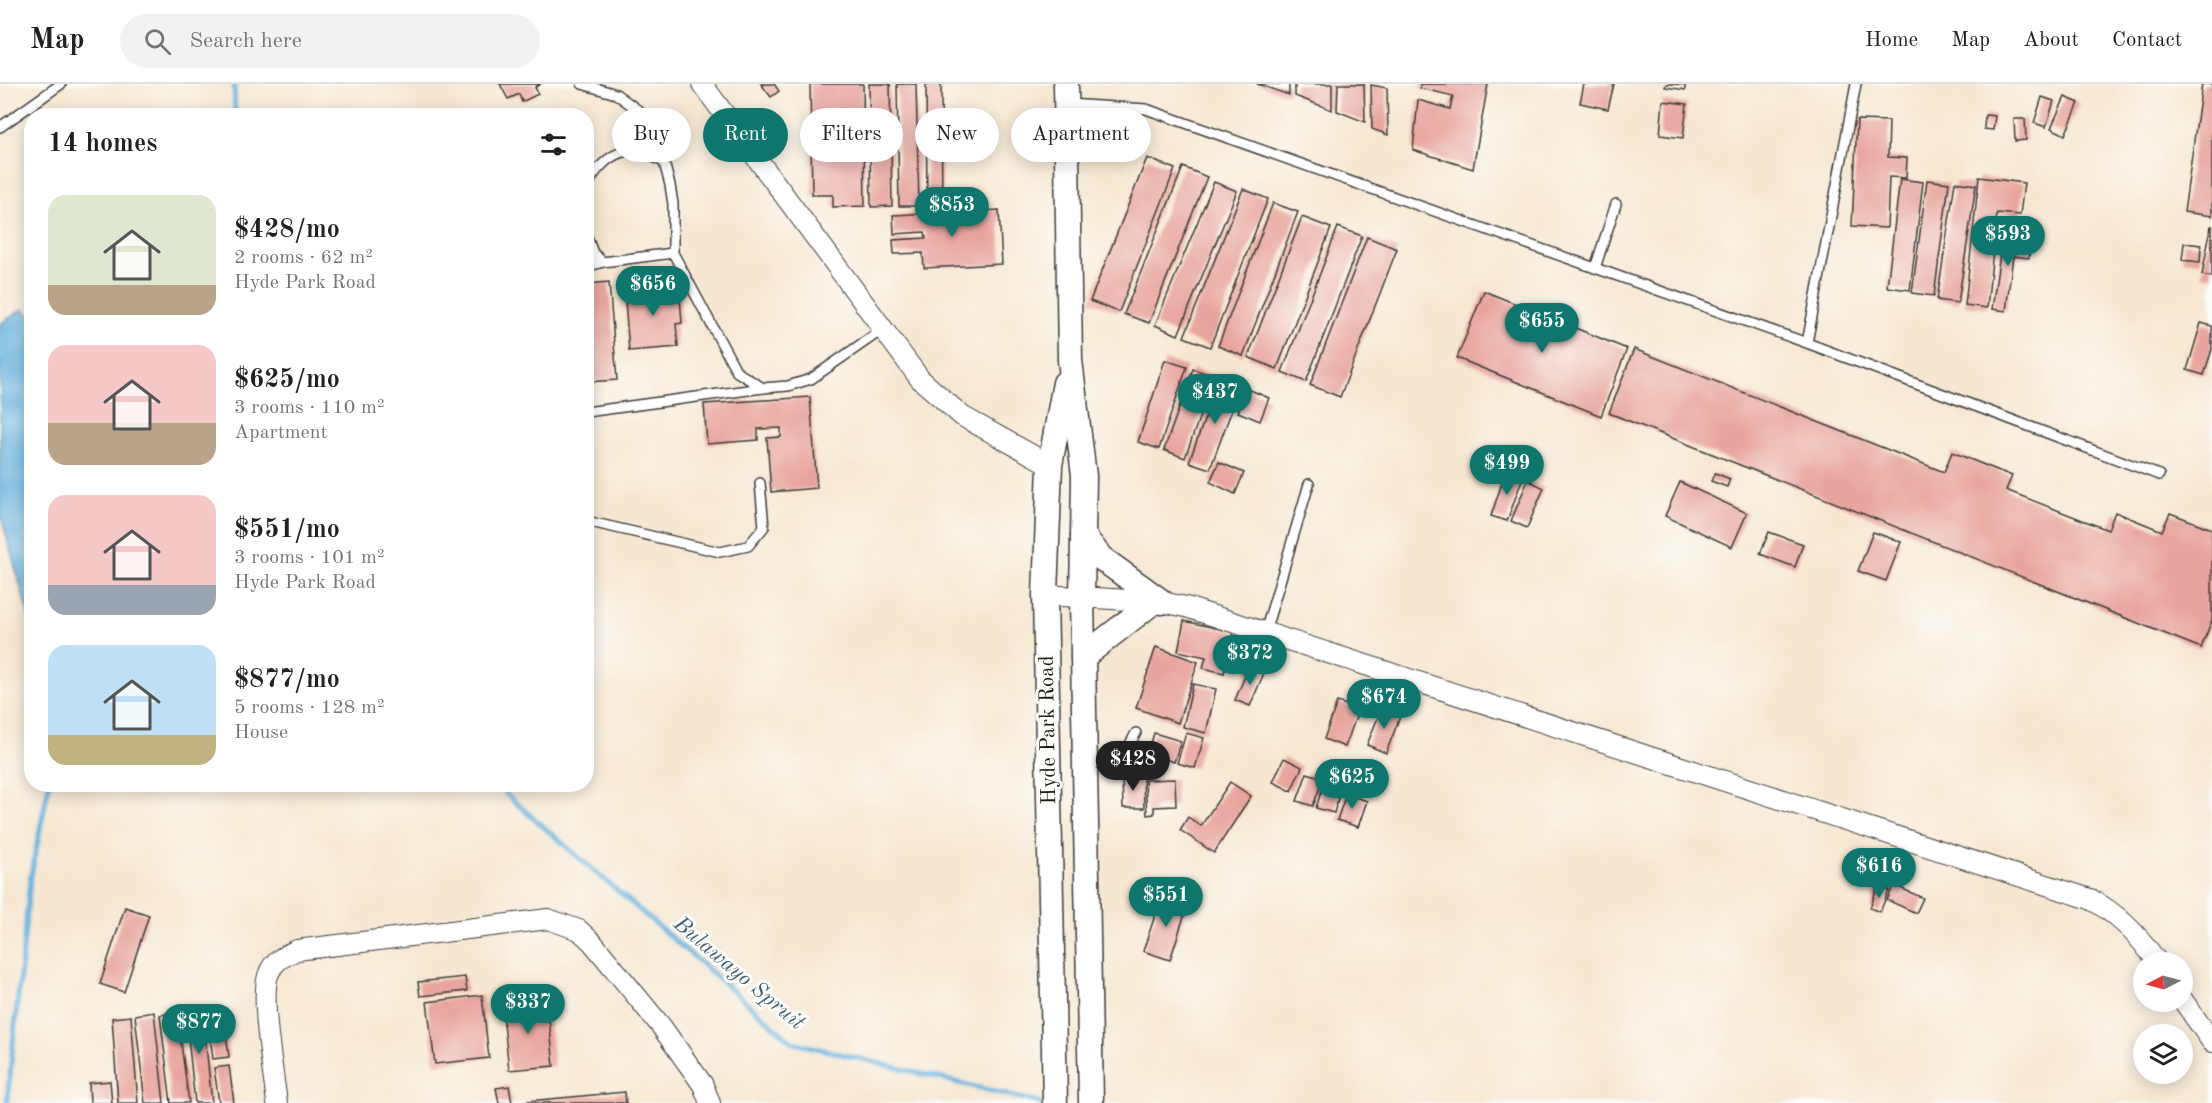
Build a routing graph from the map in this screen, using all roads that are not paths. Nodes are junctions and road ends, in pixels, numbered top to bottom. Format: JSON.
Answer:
{"nodes":[{"id":1,"x":61,"y":84,"type":"edge"},
{"id":2,"x":582,"y":84,"type":"edge"},
{"id":3,"x":702,"y":84,"type":"edge"},
{"id":4,"x":1856,"y":84,"type":"edge"},
{"id":5,"x":1066,"y":94,"type":"edge"},
{"id":6,"x":27,"y":108,"type":"edge"},
{"id":7,"x":635,"y":108,"type":"edge"},
{"id":8,"x":24,"y":110,"type":"edge"},
{"id":9,"x":0,"y":127,"type":"edge"},
{"id":10,"x":612,"y":158,"type":"edge"},
{"id":11,"x":664,"y":162,"type":"edge"},
{"id":12,"x":594,"y":176,"type":"edge"},
{"id":13,"x":1616,"y":204,"type":"dead end"},
{"id":14,"x":673,"y":253,"type":"junction"},
{"id":15,"x":594,"y":254,"type":"edge"},
{"id":16,"x":603,"y":262,"type":"junction"},
{"id":17,"x":594,"y":265,"type":"edge"},
{"id":18,"x":1595,"y":268,"type":"junction"},
{"id":19,"x":883,"y":329,"type":"junction"},
{"id":20,"x":1807,"y":343,"type":"junction"},
{"id":21,"x":1070,"y":360,"type":"junction"},
{"id":22,"x":764,"y":388,"type":"junction"},
{"id":23,"x":594,"y":411,"type":"edge"},
{"id":24,"x":1050,"y":465,"type":"junction"},
{"id":25,"x":2159,"y":475,"type":"dead end"},
{"id":26,"x":759,"y":483,"type":"dead end"},
{"id":27,"x":1309,"y":484,"type":"dead end"},
{"id":28,"x":594,"y":523,"type":"edge"},
{"id":29,"x":1083,"y":535,"type":"junction"},
{"id":30,"x":1045,"y":595,"type":"junction"},
{"id":31,"x":1082,"y":598,"type":"junction"},
{"id":32,"x":1158,"y":602,"type":"junction"},
{"id":33,"x":1265,"y":632,"type":"junction"},
{"id":34,"x":1083,"y":657,"type":"junction"},
{"id":35,"x":1136,"y":733,"type":"dead end"},
{"id":36,"x":1047,"y":748,"type":"junction"},
{"id":37,"x":1085,"y":756,"type":"junction"},
{"id":38,"x":2151,"y":952,"type":"edge"},
{"id":39,"x":2191,"y":1012,"type":"edge"},
{"id":40,"x":2212,"y":1042,"type":"edge"},
{"id":41,"x":1055,"y":1098,"type":"edge"},
{"id":42,"x":277,"y":1103,"type":"edge"},
{"id":43,"x":710,"y":1103,"type":"edge"},
{"id":44,"x":1091,"y":1103,"type":"edge"}],
"edges":[{"from":1,"to":6,"type":"lane"},
{"from":2,"to":7,"type":"lane"},
{"from":3,"to":19,"type":"street"},
{"from":4,"to":20,"type":"lane"},
{"from":5,"to":18,"type":"lane"},
{"from":5,"to":21,"type":"street","name":"Hyde Park Road"},
{"from":8,"to":9,"type":"lane"},
{"from":10,"to":12,"type":"lane"},
{"from":11,"to":14,"type":"lane"},
{"from":13,"to":18,"type":"lane"},
{"from":14,"to":16,"type":"lane"},
{"from":14,"to":22,"type":"lane"},
{"from":15,"to":16,"type":"lane"},
{"from":16,"to":17,"type":"lane"},
{"from":18,"to":20,"type":"lane"},
{"from":19,"to":22,"type":"lane"},
{"from":19,"to":24,"type":"street"},
{"from":20,"to":25,"type":"lane"},
{"from":21,"to":24,"type":"street","name":"Hyde Park Road"},
{"from":21,"to":29,"type":"street","name":"Hyde Park Road"},
{"from":22,"to":23,"type":"lane"},
{"from":24,"to":30,"type":"street","name":"Hyde Park Road"},
{"from":26,"to":28,"type":"lane"},
{"from":27,"to":33,"type":"lane"},
{"from":29,"to":31,"type":"street","name":"Hyde Park Road"},
{"from":29,"to":32,"type":"street"},
{"from":30,"to":31,"type":"street"},
{"from":30,"to":36,"type":"street","name":"Hyde Park Road"},
{"from":31,"to":32,"type":"street"},
{"from":31,"to":34,"type":"street","name":"Hyde Park Road"},
{"from":32,"to":33,"type":"street"},
{"from":32,"to":34,"type":"street"},
{"from":33,"to":38,"type":"street"},
{"from":34,"to":37,"type":"street","name":"Hyde Park Road"},
{"from":35,"to":37,"type":"lane"},
{"from":36,"to":37,"type":"street"},
{"from":36,"to":41,"type":"street","name":"Hyde Park Road"},
{"from":37,"to":44,"type":"street","name":"Hyde Park Road"},
{"from":39,"to":40,"type":"street"},
{"from":42,"to":43,"type":"street"}]}
